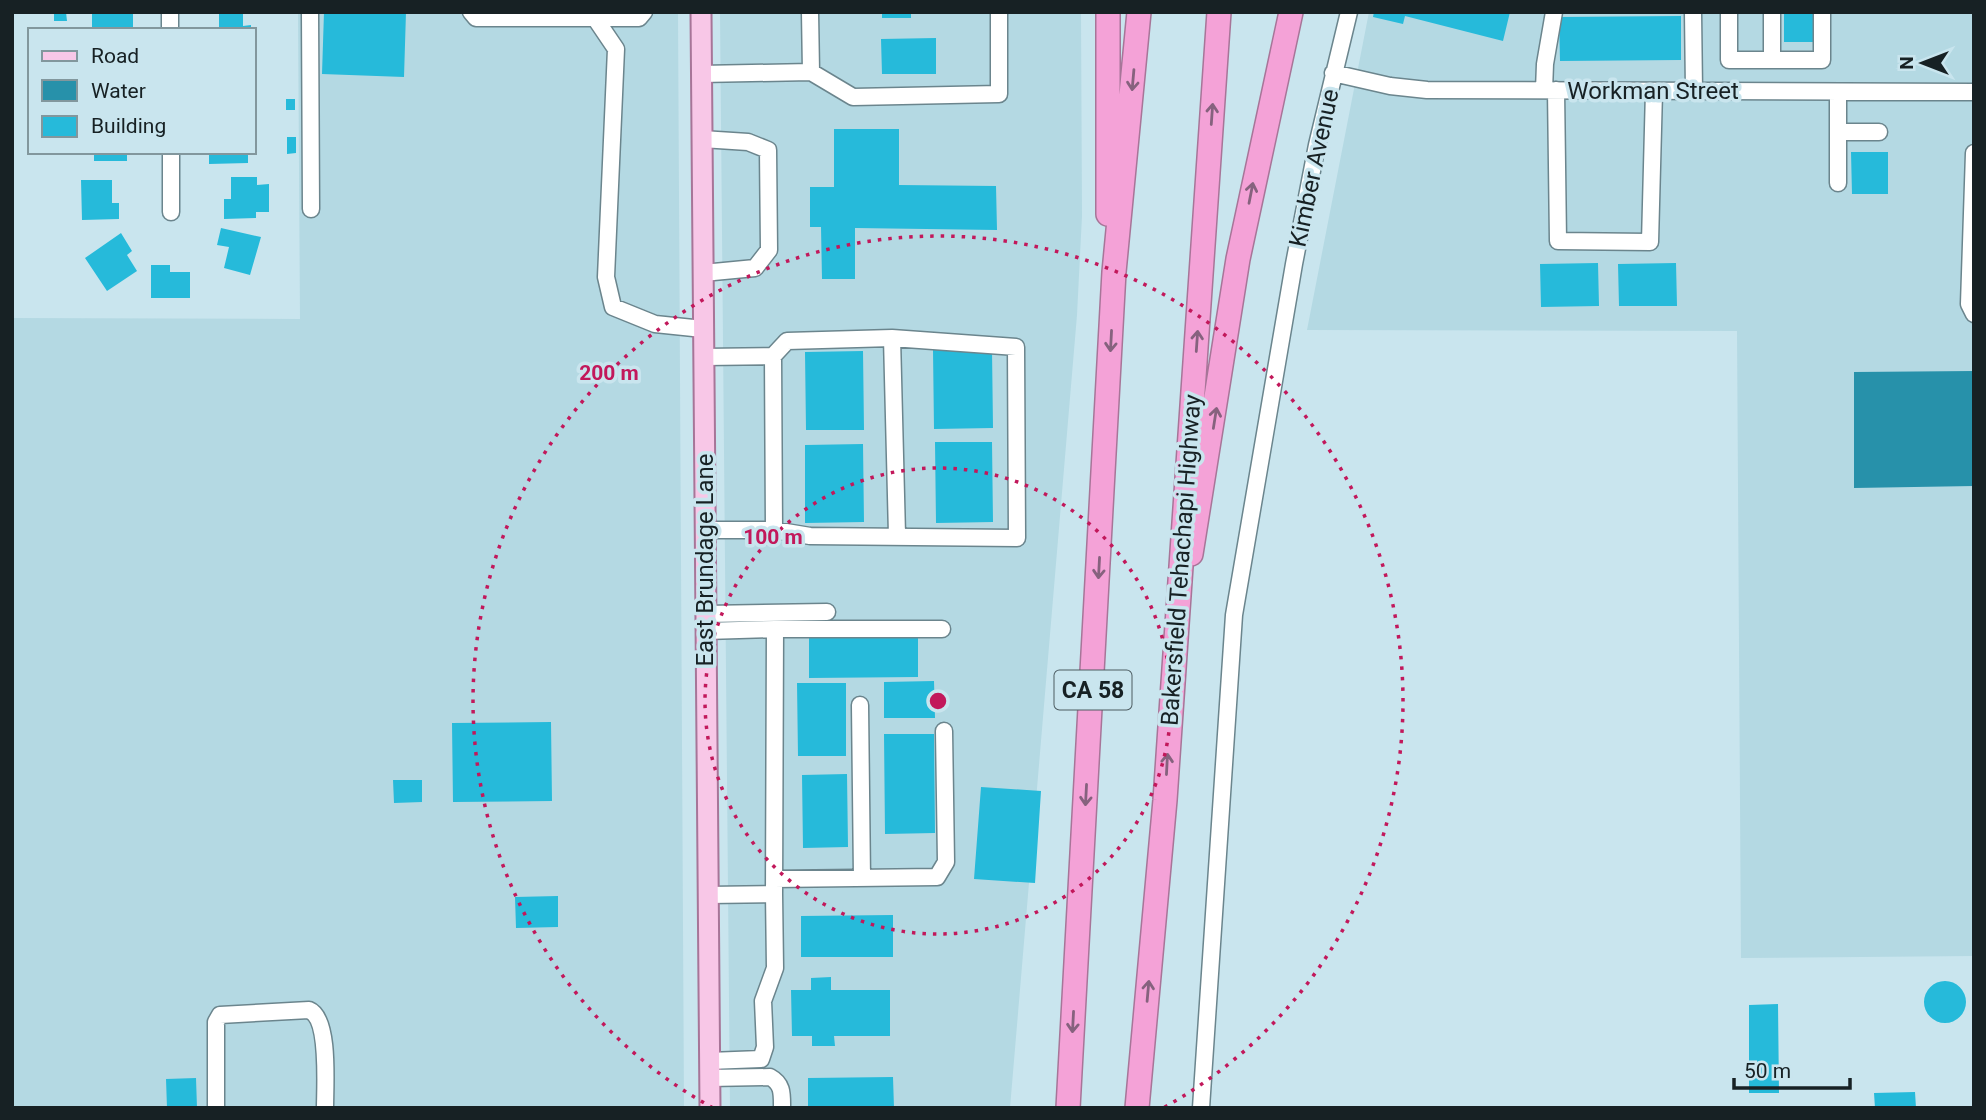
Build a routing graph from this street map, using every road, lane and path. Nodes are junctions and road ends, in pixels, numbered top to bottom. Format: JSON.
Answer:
{"nodes":[{"id":1,"x":310,"y":12,"type":"edge"},
{"id":2,"x":471,"y":12,"type":"edge"},
{"id":3,"x":644,"y":12,"type":"edge"},
{"id":4,"x":701,"y":12,"type":"edge"},
{"id":5,"x":810,"y":12,"type":"edge"},
{"id":6,"x":999,"y":12,"type":"edge"},
{"id":7,"x":1108,"y":12,"type":"edge"},
{"id":8,"x":1139,"y":12,"type":"edge"},
{"id":9,"x":1219,"y":12,"type":"edge"},
{"id":10,"x":1291,"y":12,"type":"edge"},
{"id":11,"x":1349,"y":12,"type":"edge"},
{"id":12,"x":1554,"y":12,"type":"edge"},
{"id":13,"x":1693,"y":12,"type":"edge"},
{"id":14,"x":1729,"y":12,"type":"edge"},
{"id":15,"x":1772,"y":12,"type":"edge"},
{"id":16,"x":1822,"y":12,"type":"edge"},
{"id":17,"x":598,"y":16,"type":"edge"},
{"id":18,"x":1772,"y":60,"type":"junction"},
{"id":19,"x":811,"y":72,"type":"junction"},
{"id":20,"x":701,"y":74,"type":"junction"},
{"id":21,"x":1333,"y":74,"type":"junction"},
{"id":22,"x":1550,"y":90,"type":"junction"},
{"id":23,"x":1654,"y":91,"type":"junction"},
{"id":24,"x":1694,"y":91,"type":"junction"},
{"id":25,"x":1838,"y":92,"type":"junction"},
{"id":26,"x":1974,"y":92,"type":"edge"},
{"id":27,"x":1838,"y":132,"type":"junction"},
{"id":28,"x":1880,"y":132,"type":"dead end"},
{"id":29,"x":702,"y":139,"type":"junction"},
{"id":30,"x":1974,"y":153,"type":"edge"},
{"id":31,"x":171,"y":154,"type":"edge"},
{"id":32,"x":1838,"y":183,"type":"dead end"},
{"id":33,"x":311,"y":209,"type":"dead end"},
{"id":34,"x":172,"y":212,"type":"dead end"},
{"id":35,"x":1114,"y":272,"type":"junction"},
{"id":36,"x":703,"y":273,"type":"junction"},
{"id":37,"x":1974,"y":314,"type":"edge"},
{"id":38,"x":704,"y":329,"type":"junction"},
{"id":39,"x":892,"y":338,"type":"junction"},
{"id":40,"x":773,"y":356,"type":"junction"},
{"id":41,"x":704,"y":357,"type":"junction"},
{"id":42,"x":705,"y":530,"type":"junction"},
{"id":43,"x":774,"y":530,"type":"junction"},
{"id":44,"x":897,"y":535,"type":"junction"},
{"id":45,"x":1177,"y":604,"type":"junction"},
{"id":46,"x":827,"y":612,"type":"dead end"},
{"id":47,"x":706,"y":622,"type":"junction"},
{"id":48,"x":775,"y":629,"type":"junction"},
{"id":49,"x":942,"y":629,"type":"dead end"},
{"id":50,"x":860,"y":705,"type":"dead end"},
{"id":51,"x":944,"y":731,"type":"dead end"},
{"id":52,"x":862,"y":878,"type":"junction"},
{"id":53,"x":774,"y":887,"type":"junction"},
{"id":54,"x":708,"y":895,"type":"junction"},
{"id":55,"x":709,"y":1070,"type":"junction"},
{"id":56,"x":216,"y":1108,"type":"edge"},
{"id":57,"x":325,"y":1108,"type":"edge"},
{"id":58,"x":710,"y":1108,"type":"edge"},
{"id":59,"x":782,"y":1108,"type":"edge"},
{"id":60,"x":1068,"y":1108,"type":"edge"},
{"id":61,"x":1137,"y":1108,"type":"edge"},
{"id":62,"x":1200,"y":1108,"type":"edge"}],
"edges":[{"from":1,"to":33,"type":"street"},
{"from":2,"to":17,"type":"street"},
{"from":3,"to":17,"type":"street"},
{"from":4,"to":20,"type":"main road","name":"East Brundage Lane"},
{"from":5,"to":19,"type":"street"},
{"from":6,"to":19,"type":"street"},
{"from":7,"to":35,"type":"highway"},
{"from":8,"to":35,"type":"highway","number":"CA 58","one_way":true},
{"from":45,"to":9,"type":"highway","name":"Bakersfield Tehachapi Highway","one_way":true},
{"from":45,"to":10,"type":"highway","one_way":true},
{"from":11,"to":21,"type":"street","name":"Kimber Avenue"},
{"from":12,"to":22,"type":"street"},
{"from":13,"to":24,"type":"street"},
{"from":14,"to":18,"type":"street"},
{"from":15,"to":18,"type":"street"},
{"from":16,"to":18,"type":"street"},
{"from":17,"to":38,"type":"street"},
{"from":19,"to":20,"type":"street"},
{"from":20,"to":29,"type":"main road","name":"East Brundage Lane"},
{"from":21,"to":22,"type":"street","name":"Workman Street"},
{"from":21,"to":62,"type":"street","name":"Kimber Avenue"},
{"from":22,"to":23,"type":"street","name":"Workman Street"},
{"from":22,"to":23,"type":"street"},
{"from":23,"to":24,"type":"street","name":"Workman Street"},
{"from":24,"to":25,"type":"street","name":"Workman Street"},
{"from":25,"to":26,"type":"street","name":"Workman Street"},
{"from":25,"to":27,"type":"street"},
{"from":27,"to":28,"type":"street"},
{"from":27,"to":32,"type":"street"},
{"from":29,"to":36,"type":"main road","name":"East Brundage Lane"},
{"from":29,"to":36,"type":"street"},
{"from":30,"to":37,"type":"street"},
{"from":31,"to":34,"type":"street"},
{"from":35,"to":60,"type":"highway","number":"CA 58","one_way":true},
{"from":36,"to":38,"type":"main road","name":"East Brundage Lane"},
{"from":38,"to":41,"type":"main road","name":"East Brundage Lane"},
{"from":39,"to":40,"type":"street"},
{"from":39,"to":44,"type":"street"},
{"from":39,"to":44,"type":"street"},
{"from":40,"to":41,"type":"street"},
{"from":40,"to":43,"type":"street"},
{"from":41,"to":42,"type":"main road","name":"East Brundage Lane"},
{"from":42,"to":43,"type":"street"},
{"from":42,"to":47,"type":"main road","name":"East Brundage Lane"},
{"from":43,"to":44,"type":"street"},
{"from":61,"to":45,"type":"highway","name":"Bakersfield Tehachapi Highway","one_way":true},
{"from":46,"to":47,"type":"street"},
{"from":47,"to":48,"type":"street"},
{"from":47,"to":54,"type":"main road","name":"East Brundage Lane"},
{"from":48,"to":49,"type":"street"},
{"from":48,"to":53,"type":"street"},
{"from":50,"to":52,"type":"street"},
{"from":51,"to":52,"type":"street"},
{"from":52,"to":53,"type":"street"},
{"from":53,"to":54,"type":"street"},
{"from":53,"to":55,"type":"street"},
{"from":54,"to":55,"type":"main road","name":"East Brundage Lane"},
{"from":55,"to":58,"type":"main road","name":"East Brundage Lane"},
{"from":55,"to":59,"type":"street"},
{"from":56,"to":57,"type":"street"}]}
